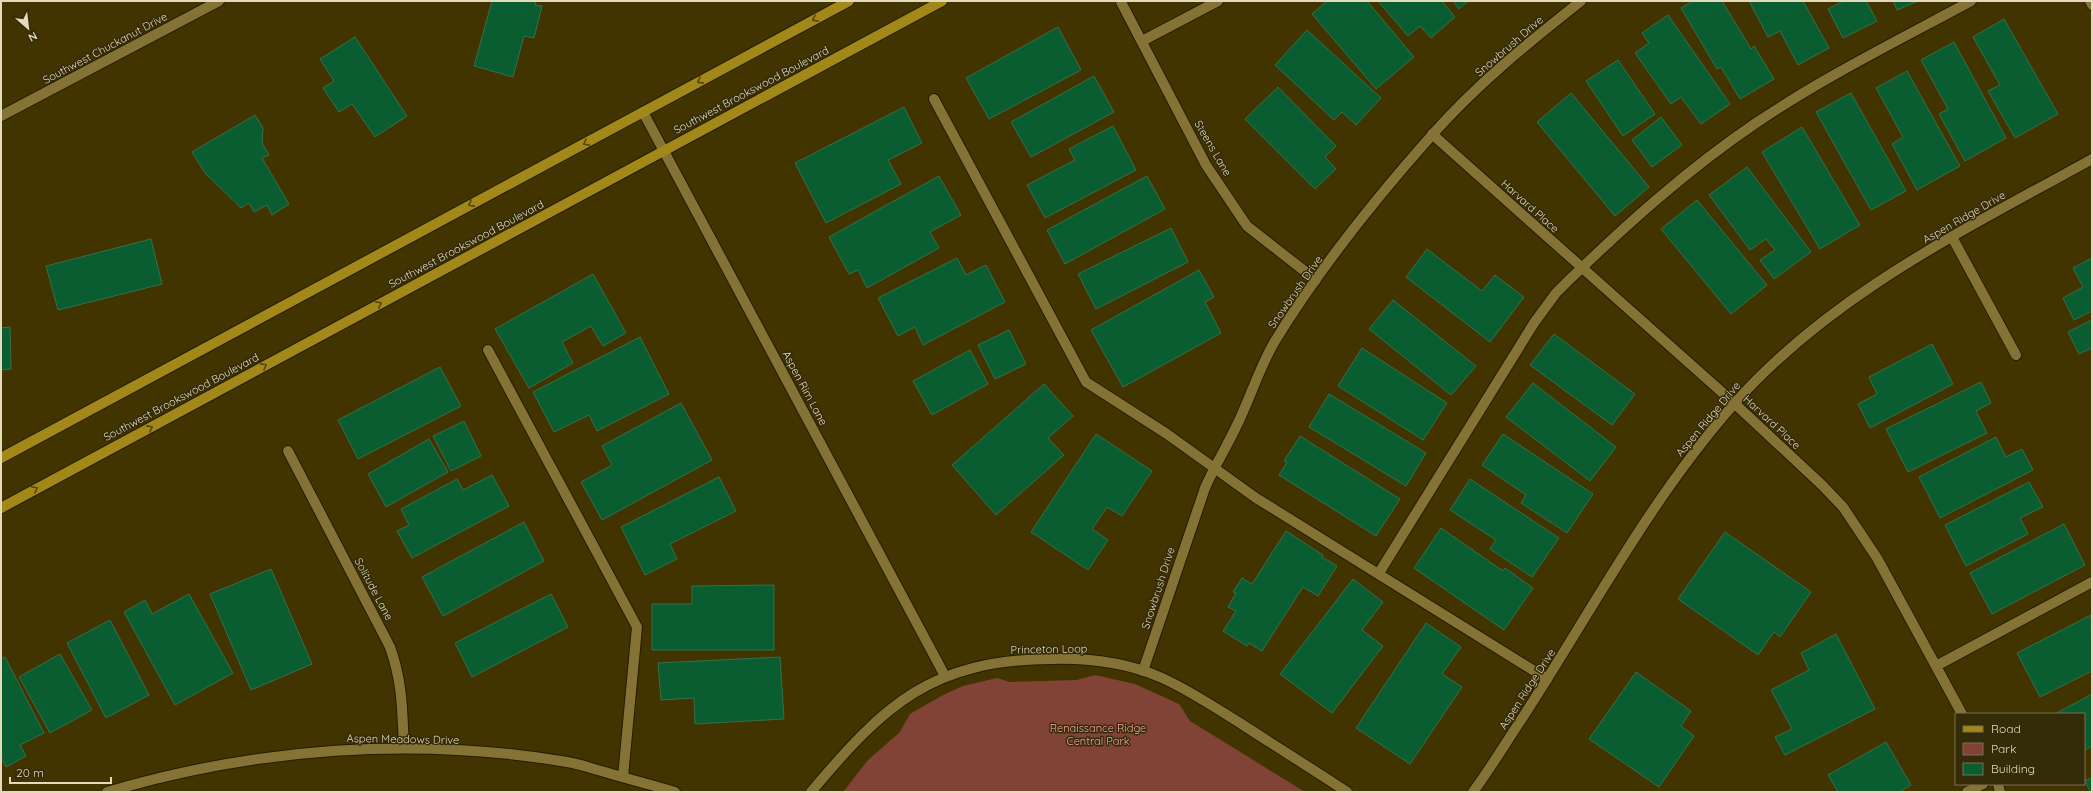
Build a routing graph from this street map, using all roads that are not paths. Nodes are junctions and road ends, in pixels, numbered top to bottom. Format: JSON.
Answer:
{"nodes":[{"id":1,"x":219,"y":1,"type":"edge"},
{"id":2,"x":849,"y":1,"type":"edge"},
{"id":3,"x":942,"y":1,"type":"edge"},
{"id":4,"x":1218,"y":1,"type":"edge"},
{"id":5,"x":1581,"y":1,"type":"edge"},
{"id":6,"x":1971,"y":1,"type":"edge"},
{"id":7,"x":2090,"y":1,"type":"edge"},
{"id":8,"x":1121,"y":2,"type":"dead end"},
{"id":9,"x":2092,"y":5,"type":"edge"},
{"id":10,"x":1142,"y":41,"type":"junction"},
{"id":11,"x":934,"y":98,"type":"dead end"},
{"id":12,"x":643,"y":112,"type":"junction"},
{"id":13,"x":1,"y":116,"type":"edge"},
{"id":14,"x":1432,"y":134,"type":"junction"},
{"id":15,"x":664,"y":151,"type":"junction"},
{"id":16,"x":2092,"y":159,"type":"edge"},
{"id":17,"x":1952,"y":237,"type":"junction"},
{"id":18,"x":1582,"y":268,"type":"junction"},
{"id":19,"x":1316,"y":280,"type":"junction"},
{"id":20,"x":488,"y":350,"type":"dead end"},
{"id":21,"x":2016,"y":355,"type":"dead end"},
{"id":22,"x":1734,"y":403,"type":"junction"},
{"id":23,"x":288,"y":450,"type":"dead end"},
{"id":24,"x":1,"y":458,"type":"edge"},
{"id":25,"x":1213,"y":468,"type":"junction"},
{"id":26,"x":1,"y":508,"type":"edge"},
{"id":27,"x":1378,"y":573,"type":"junction"},
{"id":28,"x":2092,"y":582,"type":"edge"},
{"id":29,"x":1936,"y":666,"type":"junction"},
{"id":30,"x":1143,"y":671,"type":"junction"},
{"id":31,"x":945,"y":676,"type":"junction"},
{"id":32,"x":1547,"y":679,"type":"junction"},
{"id":33,"x":1961,"y":713,"type":"edge"},
{"id":34,"x":404,"y":748,"type":"junction"},
{"id":35,"x":623,"y":777,"type":"junction"},
{"id":36,"x":1981,"y":785,"type":"edge"},
{"id":37,"x":107,"y":792,"type":"edge"},
{"id":38,"x":675,"y":792,"type":"edge"},
{"id":39,"x":811,"y":792,"type":"edge"},
{"id":40,"x":1347,"y":792,"type":"edge"},
{"id":41,"x":1473,"y":792,"type":"edge"},
{"id":42,"x":1968,"y":792,"type":"edge"}],
"edges":[{"from":1,"to":13,"type":"street","name":"Southwest Chuckanut Drive"},
{"from":2,"to":12,"type":"main road","one_way":true},
{"from":3,"to":15,"type":"main road","name":"Southwest Brookswood Boulevard"},
{"from":4,"to":10,"type":"street"},
{"from":5,"to":14,"type":"street","name":"Snowbrush Drive"},
{"from":6,"to":18,"type":"street"},
{"from":7,"to":9,"type":"street"},
{"from":8,"to":10,"type":"street","name":"Steens Lane"},
{"from":10,"to":19,"type":"street","name":"Steens Lane"},
{"from":11,"to":25,"type":"street"},
{"from":12,"to":15,"type":"street","name":"Aspen Rim Lane"},
{"from":12,"to":24,"type":"main road","one_way":true},
{"from":14,"to":18,"type":"street","name":"Harvard Place"},
{"from":14,"to":19,"type":"street","name":"Snowbrush Drive"},
{"from":26,"to":15,"type":"main road","name":"Southwest Brookswood Boulevard","one_way":true},
{"from":15,"to":31,"type":"street","name":"Aspen Rim Lane"},
{"from":16,"to":17,"type":"street","name":"Aspen Ridge Drive"},
{"from":17,"to":21,"type":"street"},
{"from":17,"to":22,"type":"street","name":"Aspen Ridge Drive"},
{"from":18,"to":22,"type":"street","name":"Harvard Place"},
{"from":18,"to":27,"type":"street"},
{"from":19,"to":25,"type":"street","name":"Snowbrush Drive"},
{"from":20,"to":35,"type":"street"},
{"from":22,"to":29,"type":"street","name":"Harvard Place"},
{"from":22,"to":32,"type":"street","name":"Aspen Ridge Drive"},
{"from":23,"to":34,"type":"street","name":"Solitude Lane"},
{"from":25,"to":27,"type":"street"},
{"from":25,"to":30,"type":"street","name":"Snowbrush Drive"},
{"from":27,"to":32,"type":"street"},
{"from":28,"to":29,"type":"street"},
{"from":29,"to":33,"type":"street","name":"Harvard Place"},
{"from":30,"to":31,"type":"street","name":"Princeton Loop"},
{"from":30,"to":40,"type":"street","name":"Princeton Loop"},
{"from":31,"to":39,"type":"street","name":"Princeton Loop"},
{"from":32,"to":41,"type":"street","name":"Aspen Ridge Drive"},
{"from":34,"to":35,"type":"street","name":"Aspen Meadows Drive"},
{"from":34,"to":37,"type":"street","name":"Aspen Meadows Drive"},
{"from":35,"to":38,"type":"street","name":"Aspen Meadows Drive"},
{"from":36,"to":42,"type":"street"}]}
